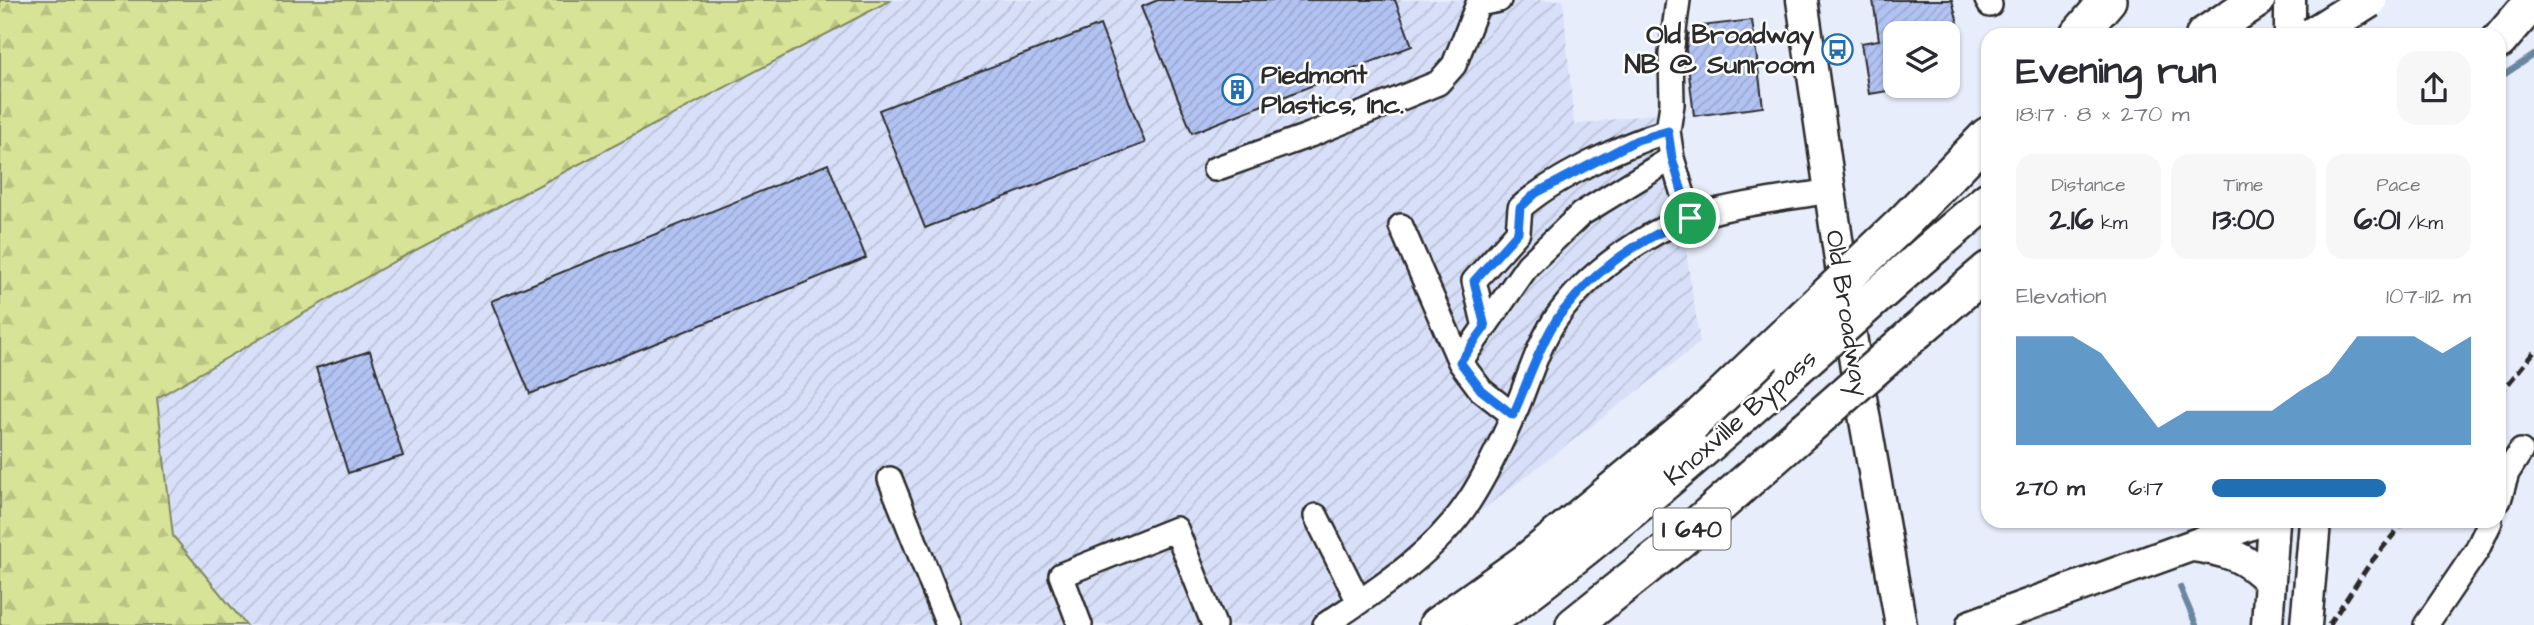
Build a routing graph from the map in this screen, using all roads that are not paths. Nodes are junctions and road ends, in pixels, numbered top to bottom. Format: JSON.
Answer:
{"nodes":[{"id":1,"x":1678,"y":0,"type":"edge"},
{"id":2,"x":1802,"y":0,"type":"edge"},
{"id":3,"x":2108,"y":0,"type":"edge"},
{"id":4,"x":2290,"y":0,"type":"edge"},
{"id":5,"x":2335,"y":0,"type":"edge"},
{"id":6,"x":2369,"y":0,"type":"edge"},
{"id":7,"x":2534,"y":0,"type":"edge"},
{"id":8,"x":1482,"y":1,"type":"edge"},
{"id":9,"x":2084,"y":28,"type":"edge"},
{"id":10,"x":2290,"y":28,"type":"edge"},
{"id":11,"x":2324,"y":28,"type":"edge"},
{"id":12,"x":2334,"y":28,"type":"edge"},
{"id":13,"x":2506,"y":33,"type":"edge"},
{"id":14,"x":1668,"y":131,"type":"junction"},
{"id":15,"x":1981,"y":142,"type":"edge"},
{"id":16,"x":1672,"y":158,"type":"junction"},
{"id":17,"x":1215,"y":169,"type":"dead end"},
{"id":18,"x":1829,"y":191,"type":"junction"},
{"id":19,"x":1981,"y":206,"type":"edge"},
{"id":20,"x":1690,"y":218,"type":"junction"},
{"id":21,"x":1401,"y":226,"type":"dead end"},
{"id":22,"x":1981,"y":276,"type":"edge"},
{"id":23,"x":1485,"y":327,"type":"junction"},
{"id":24,"x":1460,"y":362,"type":"junction"},
{"id":25,"x":1513,"y":415,"type":"junction"},
{"id":26,"x":2521,"y":452,"type":"dead end"},
{"id":27,"x":2506,"y":476,"type":"edge"},
{"id":28,"x":890,"y":480,"type":"dead end"},
{"id":29,"x":1316,"y":516,"type":"dead end"},
{"id":30,"x":2240,"y":528,"type":"edge"},
{"id":31,"x":2273,"y":528,"type":"edge"},
{"id":32,"x":2314,"y":528,"type":"edge"},
{"id":33,"x":2487,"y":528,"type":"edge"},
{"id":34,"x":2189,"y":546,"type":"junction"},
{"id":35,"x":2269,"y":581,"type":"junction"},
{"id":36,"x":1359,"y":602,"type":"junction"},
{"id":37,"x":948,"y":625,"type":"edge"},
{"id":38,"x":1080,"y":625,"type":"edge"},
{"id":39,"x":1214,"y":625,"type":"edge"},
{"id":40,"x":1325,"y":625,"type":"edge"},
{"id":41,"x":1437,"y":625,"type":"edge"},
{"id":42,"x":1484,"y":625,"type":"edge"},
{"id":43,"x":1574,"y":625,"type":"edge"},
{"id":44,"x":1901,"y":625,"type":"edge"},
{"id":45,"x":1972,"y":625,"type":"edge"},
{"id":46,"x":2267,"y":625,"type":"edge"},
{"id":47,"x":2306,"y":625,"type":"edge"},
{"id":48,"x":2426,"y":625,"type":"edge"}],
"edges":[{"from":1,"to":14,"type":"street"},
{"from":2,"to":18,"type":"main road","name":"Old Broadway"},
{"from":3,"to":9,"type":"highway"},
{"from":4,"to":10,"type":"main road"},
{"from":5,"to":12,"type":"main road"},
{"from":6,"to":11,"type":"highway","bridge":true},
{"from":7,"to":13,"type":"highway"},
{"from":8,"to":17,"type":"street"},
{"from":14,"to":16,"type":"street"},
{"from":14,"to":23,"type":"street"},
{"from":15,"to":41,"type":"highway","bridge":true},
{"from":16,"to":20,"type":"street"},
{"from":16,"to":23,"type":"street"},
{"from":18,"to":20,"type":"street"},
{"from":18,"to":44,"type":"main road","name":"Old Broadway"},
{"from":19,"to":42,"type":"highway","name":"Knoxville Bypass","number":"I 640","bridge":true},
{"from":20,"to":25,"type":"street"},
{"from":21,"to":24,"type":"street"},
{"from":22,"to":43,"type":"highway","name":"Knoxville Bypass","number":"I 640","bridge":true},
{"from":23,"to":24,"type":"street"},
{"from":24,"to":25,"type":"street"},
{"from":25,"to":36,"type":"street"},
{"from":26,"to":27,"type":"street"},
{"from":28,"to":37,"type":"street"},
{"from":29,"to":36,"type":"street"},
{"from":30,"to":34,"type":"main road"},
{"from":31,"to":35,"type":"main road"},
{"from":32,"to":47,"type":"main road"},
{"from":33,"to":48,"type":"street"},
{"from":34,"to":35,"type":"main road"},
{"from":34,"to":45,"type":"main road"},
{"from":35,"to":46,"type":"main road"},
{"from":36,"to":40,"type":"street"},
{"from":38,"to":39,"type":"street"}]}
